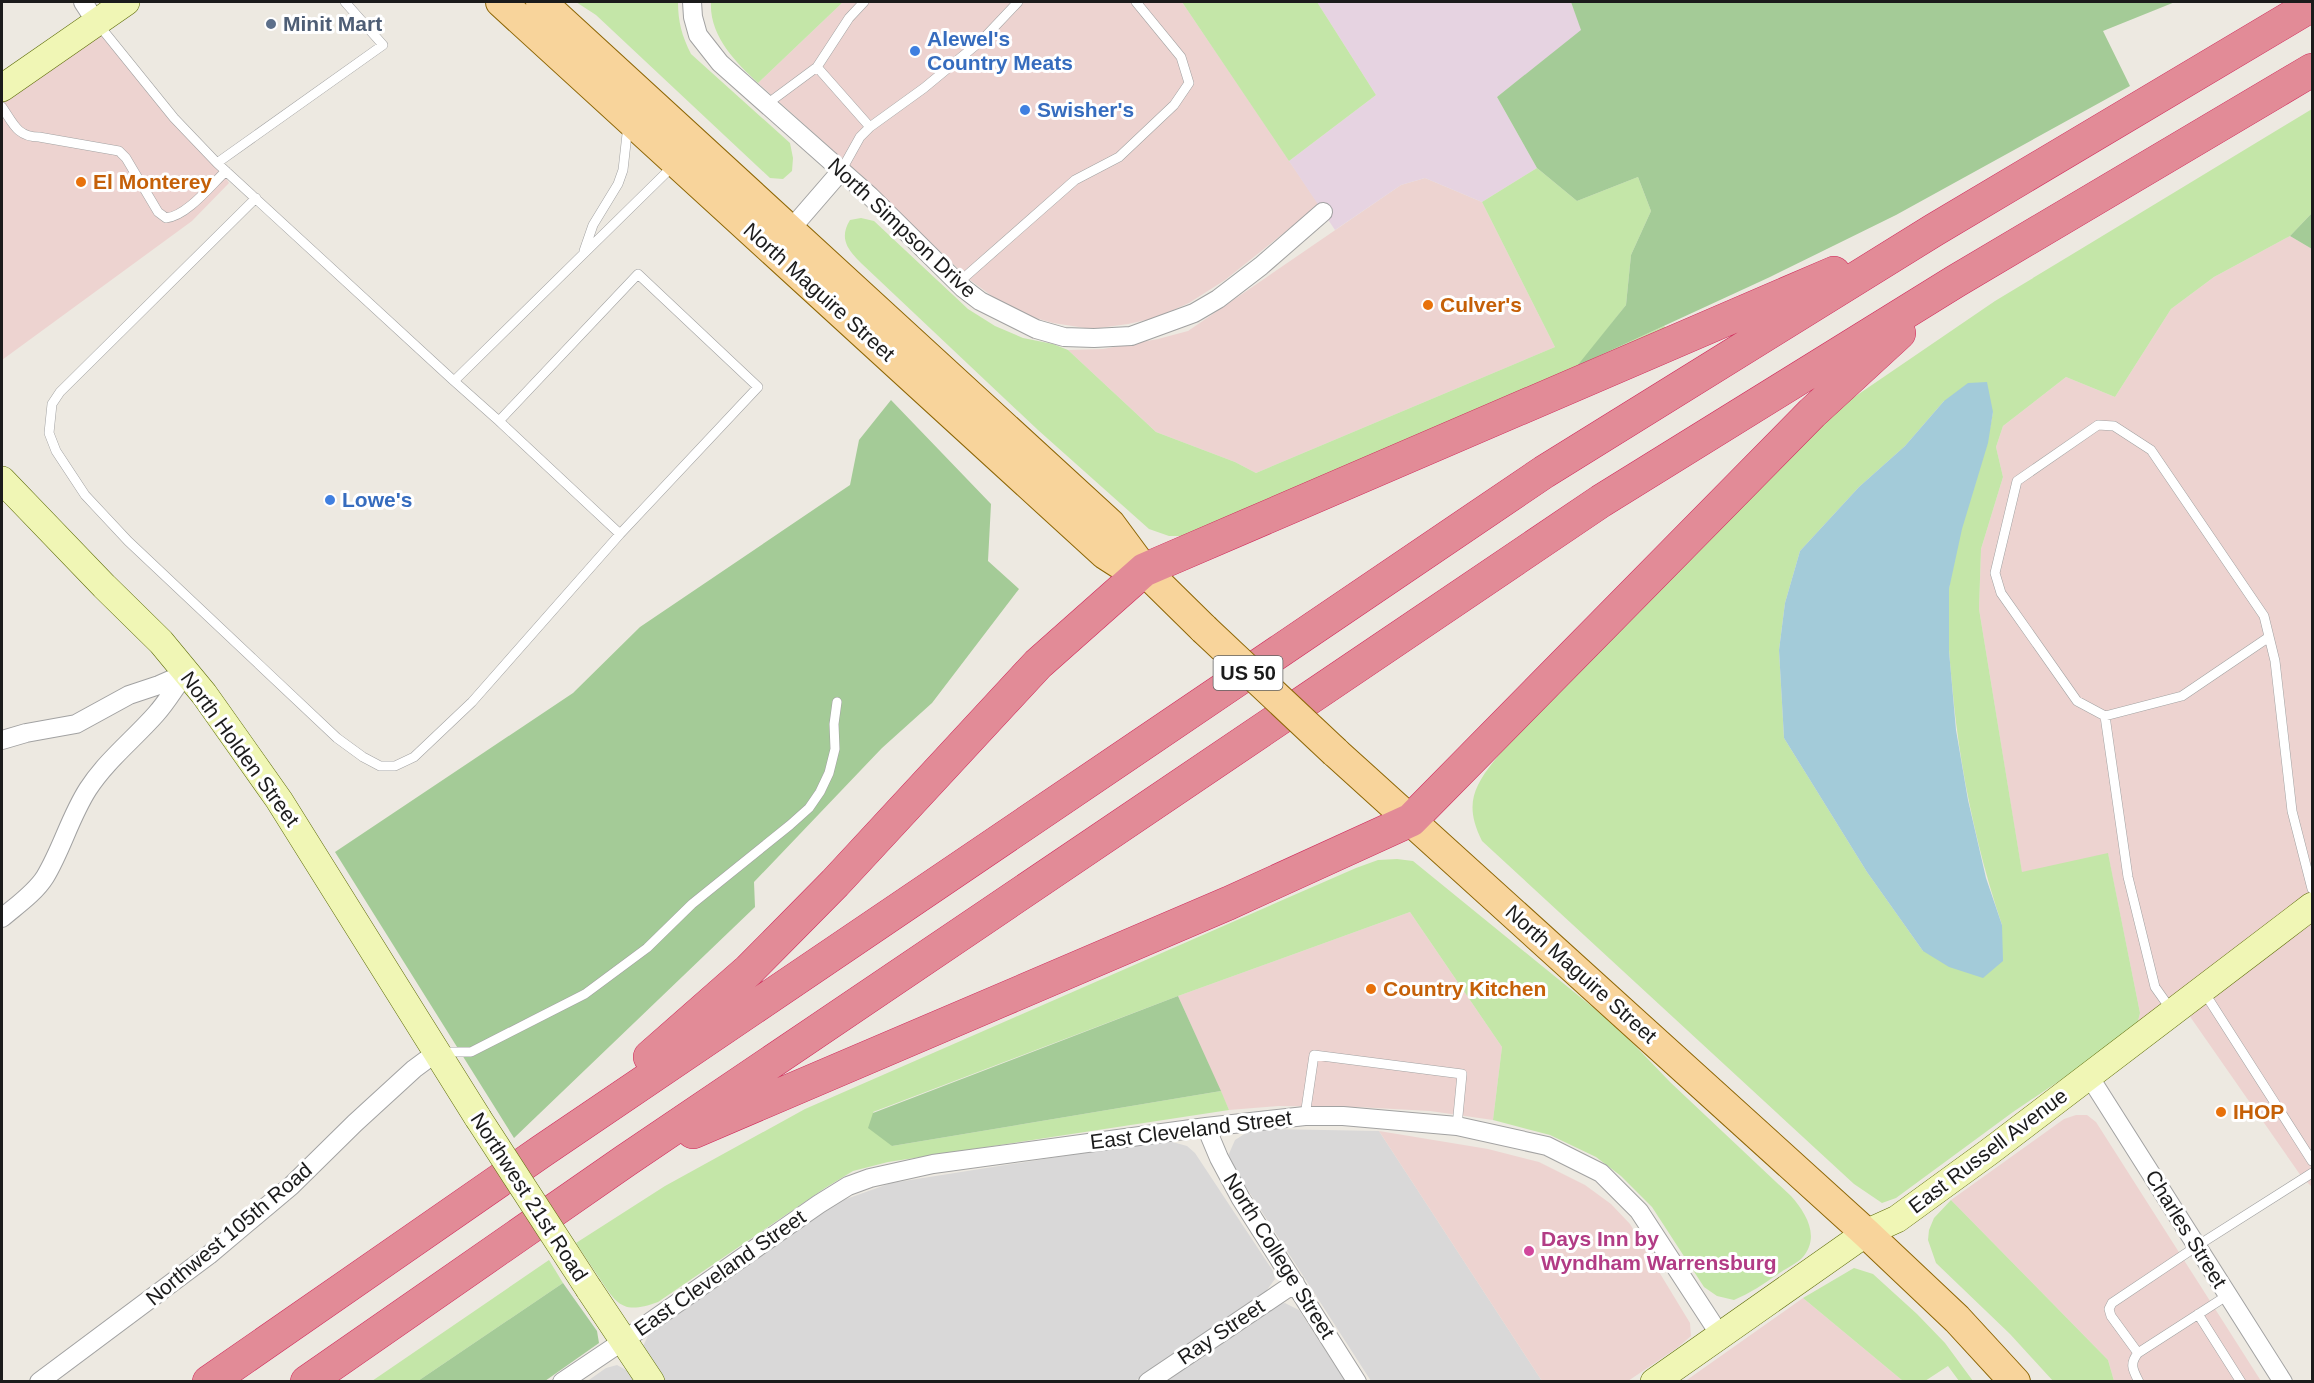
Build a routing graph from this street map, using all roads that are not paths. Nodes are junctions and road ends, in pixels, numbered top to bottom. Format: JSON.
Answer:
{"nodes":[{"id":1,"x":126,"y":2,"type":"edge"},
{"id":2,"x":345,"y":2,"type":"edge"},
{"id":3,"x":501,"y":2,"type":"edge"},
{"id":4,"x":541,"y":2,"type":"edge"},
{"id":5,"x":692,"y":2,"type":"edge"},
{"id":6,"x":864,"y":2,"type":"edge"},
{"id":7,"x":1018,"y":2,"type":"edge"},
{"id":8,"x":1136,"y":2,"type":"edge"},
{"id":9,"x":2313,"y":5,"type":"edge"},
{"id":10,"x":89,"y":12,"type":"edge"},
{"id":11,"x":817,"y":67,"type":"junction"},
{"id":12,"x":2313,"y":70,"type":"edge"},
{"id":13,"x":2,"y":88,"type":"edge"},
{"id":14,"x":766,"y":104,"type":"junction"},
{"id":15,"x":2,"y":107,"type":"edge"},
{"id":16,"x":628,"y":118,"type":"junction"},
{"id":17,"x":870,"y":127,"type":"junction"},
{"id":18,"x":677,"y":162,"type":"junction"},
{"id":19,"x":217,"y":163,"type":"junction"},
{"id":20,"x":226,"y":171,"type":"junction"},
{"id":21,"x":841,"y":171,"type":"junction"},
{"id":22,"x":256,"y":198,"type":"junction"},
{"id":23,"x":1323,"y":213,"type":"dead end"},
{"id":24,"x":790,"y":230,"type":"junction"},
{"id":25,"x":1934,"y":230,"type":"junction"},
{"id":26,"x":584,"y":254,"type":"junction"},
{"id":27,"x":1956,"y":281,"type":"junction"},
{"id":28,"x":958,"y":283,"type":"junction"},
{"id":29,"x":454,"y":381,"type":"junction"},
{"id":30,"x":499,"y":421,"type":"junction"},
{"id":31,"x":2,"y":480,"type":"edge"},
{"id":32,"x":620,"y":534,"type":"junction"},
{"id":33,"x":1144,"y":570,"type":"junction"},
{"id":34,"x":2269,"y":637,"type":"junction"},
{"id":35,"x":186,"y":673,"type":"junction"},
{"id":36,"x":837,"y":702,"type":"dead end"},
{"id":37,"x":2105,"y":716,"type":"junction"},
{"id":38,"x":2,"y":740,"type":"edge"},
{"id":39,"x":1411,"y":820,"type":"junction"},
{"id":40,"x":2313,"y":889,"type":"edge"},
{"id":41,"x":2313,"y":906,"type":"edge"},
{"id":42,"x":2,"y":918,"type":"edge"},
{"id":43,"x":2203,"y":990,"type":"junction"},
{"id":44,"x":2173,"y":1012,"type":"junction"},
{"id":45,"x":437,"y":1052,"type":"junction"},
{"id":46,"x":2089,"y":1076,"type":"junction"},
{"id":47,"x":1305,"y":1116,"type":"junction"},
{"id":48,"x":1457,"y":1126,"type":"junction"},
{"id":49,"x":1206,"y":1127,"type":"junction"},
{"id":50,"x":542,"y":1151,"type":"junction"},
{"id":51,"x":625,"y":1161,"type":"junction"},
{"id":52,"x":2313,"y":1161,"type":"edge"},
{"id":53,"x":2313,"y":1173,"type":"edge"},
{"id":54,"x":1866,"y":1233,"type":"junction"},
{"id":55,"x":2197,"y":1245,"type":"junction"},
{"id":56,"x":1295,"y":1283,"type":"junction"},
{"id":57,"x":2228,"y":1295,"type":"junction"},
{"id":58,"x":2198,"y":1314,"type":"junction"},
{"id":59,"x":1720,"y":1335,"type":"junction"},
{"id":60,"x":623,"y":1341,"type":"junction"},
{"id":61,"x":2138,"y":1353,"type":"junction"},
{"id":62,"x":1167,"y":1376,"type":"edge"},
{"id":63,"x":39,"y":1382,"type":"edge"},
{"id":64,"x":209,"y":1382,"type":"edge"},
{"id":65,"x":307,"y":1382,"type":"edge"},
{"id":66,"x":562,"y":1382,"type":"edge"},
{"id":67,"x":651,"y":1382,"type":"edge"},
{"id":68,"x":1148,"y":1382,"type":"edge"},
{"id":69,"x":1357,"y":1382,"type":"edge"},
{"id":70,"x":1654,"y":1382,"type":"edge"},
{"id":71,"x":2015,"y":1382,"type":"edge"},
{"id":72,"x":2139,"y":1382,"type":"edge"},
{"id":73,"x":2241,"y":1382,"type":"edge"},
{"id":74,"x":2283,"y":1382,"type":"edge"}],
"edges":[{"from":1,"to":10,"type":"main road"},
{"from":2,"to":19,"type":"lane"},
{"from":3,"to":16,"type":"main road","name":"North Maguire Street"},
{"from":4,"to":24,"type":"main road","name":"North Maguire Street"},
{"from":5,"to":14,"type":"street","name":"North Simpson Drive"},
{"from":6,"to":11,"type":"lane"},
{"from":7,"to":17,"type":"lane"},
{"from":8,"to":28,"type":"lane"},
{"from":9,"to":25,"type":"highway","number":"US 50"},
{"from":10,"to":13,"type":"main road"},
{"from":10,"to":19,"type":"lane"},
{"from":11,"to":14,"type":"lane"},
{"from":11,"to":17,"type":"lane"},
{"from":12,"to":27,"type":"highway","number":"US 50"},
{"from":14,"to":21,"type":"street","name":"North Simpson Drive"},
{"from":15,"to":20,"type":"lane"},
{"from":16,"to":18,"type":"main road","name":"North Maguire Street"},
{"from":16,"to":26,"type":"lane"},
{"from":17,"to":21,"type":"lane"},
{"from":18,"to":26,"type":"lane"},
{"from":18,"to":33,"type":"main road","name":"North Maguire Street"},
{"from":19,"to":20,"type":"lane"},
{"from":20,"to":22,"type":"lane"},
{"from":21,"to":24,"type":"street"},
{"from":21,"to":28,"type":"street","name":"North Simpson Drive"},
{"from":22,"to":29,"type":"lane"},
{"from":22,"to":32,"type":"lane"},
{"from":23,"to":28,"type":"street","name":"North Simpson Drive"},
{"from":24,"to":33,"type":"main road","name":"North Maguire Street"},
{"from":25,"to":33,"type":"highway"},
{"from":25,"to":50,"type":"highway","number":"US 50"},
{"from":26,"to":29,"type":"lane"},
{"from":27,"to":39,"type":"highway"},
{"from":27,"to":51,"type":"highway","number":"US 50"},
{"from":29,"to":30,"type":"lane"},
{"from":30,"to":32,"type":"lane"},
{"from":30,"to":32,"type":"lane"},
{"from":31,"to":35,"type":"main road","name":"North Holden Street"},
{"from":33,"to":39,"type":"main road","name":"North Maguire Street","bridge":true},
{"from":33,"to":50,"type":"highway"},
{"from":34,"to":37,"type":"lane"},
{"from":34,"to":37,"type":"lane"},
{"from":34,"to":40,"type":"lane"},
{"from":35,"to":38,"type":"street"},
{"from":35,"to":42,"type":"street"},
{"from":35,"to":45,"type":"main road","name":"North Holden Street"},
{"from":36,"to":45,"type":"lane"},
{"from":37,"to":44,"type":"lane"},
{"from":39,"to":51,"type":"highway"},
{"from":39,"to":54,"type":"main road","name":"North Maguire Street"},
{"from":41,"to":43,"type":"main road","name":"East Russell Avenue"},
{"from":43,"to":44,"type":"main road","name":"East Russell Avenue"},
{"from":43,"to":52,"type":"lane"},
{"from":44,"to":46,"type":"main road","name":"East Russell Avenue"},
{"from":45,"to":60,"type":"main road","name":"Northwest 21st Road","bridge":true},
{"from":45,"to":63,"type":"street","name":"Northwest 105th Road"},
{"from":46,"to":54,"type":"main road","name":"East Russell Avenue"},
{"from":46,"to":55,"type":"street","name":"Charles Street"},
{"from":47,"to":48,"type":"street","name":"East Cleveland Street"},
{"from":47,"to":48,"type":"lane"},
{"from":47,"to":49,"type":"street","name":"East Cleveland Street"},
{"from":48,"to":59,"type":"street","name":"East Cleveland Street"},
{"from":49,"to":56,"type":"street","name":"North College Street"},
{"from":49,"to":60,"type":"street","name":"East Cleveland Street"},
{"from":50,"to":64,"type":"highway","number":"US 50"},
{"from":51,"to":65,"type":"highway","number":"US 50"},
{"from":53,"to":55,"type":"lane"},
{"from":54,"to":59,"type":"main road","name":"East Russell Avenue"},
{"from":54,"to":71,"type":"main road","name":"North Maguire Street"},
{"from":55,"to":57,"type":"street","name":"Charles Street"},
{"from":55,"to":61,"type":"lane"},
{"from":56,"to":62,"type":"street","name":"Ray Street"},
{"from":56,"to":69,"type":"street","name":"North College Street"},
{"from":57,"to":58,"type":"lane"},
{"from":57,"to":74,"type":"street","name":"Charles Street"},
{"from":58,"to":61,"type":"lane"},
{"from":58,"to":73,"type":"lane"},
{"from":59,"to":70,"type":"main road","name":"East Russell Avenue"},
{"from":60,"to":66,"type":"street","name":"East Cleveland Street"},
{"from":60,"to":67,"type":"main road"},
{"from":61,"to":72,"type":"lane"},
{"from":62,"to":68,"type":"street","name":"Ray Street"}]}
